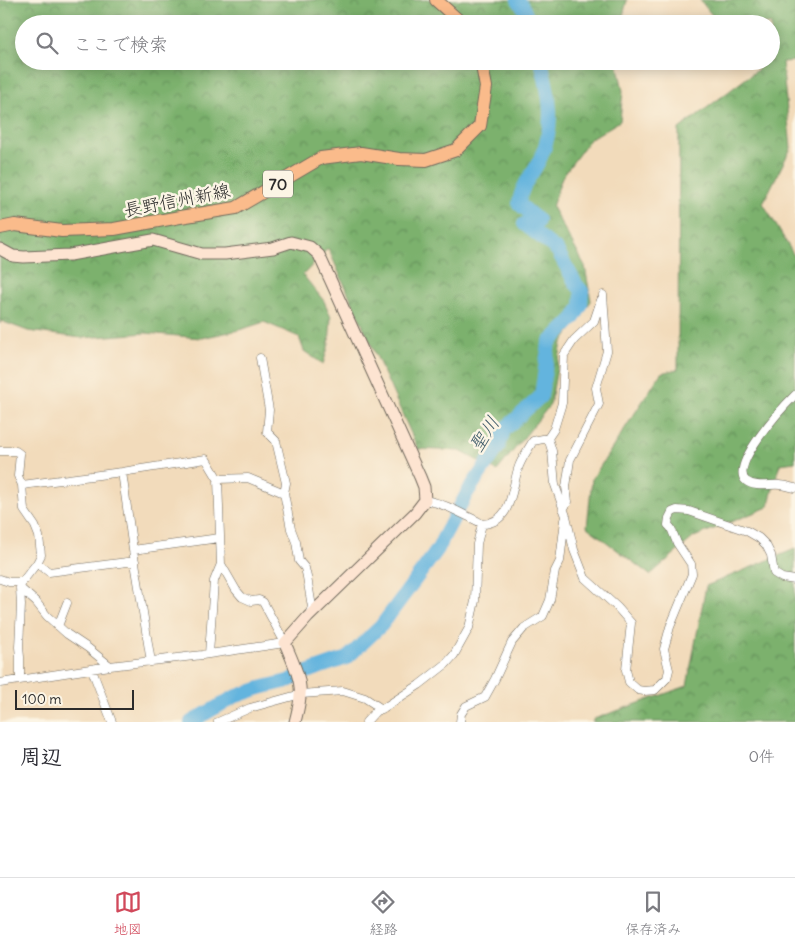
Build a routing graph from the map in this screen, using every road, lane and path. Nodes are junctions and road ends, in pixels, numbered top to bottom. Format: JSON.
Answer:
{"nodes":[{"id":1,"x":436,"y":0,"type":"edge"},
{"id":2,"x":453,"y":15,"type":"edge"},
{"id":3,"x":483,"y":70,"type":"edge"},
{"id":4,"x":0,"y":228,"type":"edge"},
{"id":5,"x":0,"y":249,"type":"edge"},
{"id":6,"x":260,"y":358,"type":"dead end"},
{"id":7,"x":795,"y":395,"type":"edge"},
{"id":8,"x":548,"y":438,"type":"junction"},
{"id":9,"x":0,"y":451,"type":"edge"},
{"id":10,"x":122,"y":472,"type":"junction"},
{"id":11,"x":218,"y":479,"type":"junction"},
{"id":12,"x":22,"y":485,"type":"junction"},
{"id":13,"x":795,"y":488,"type":"edge"},
{"id":14,"x":284,"y":493,"type":"junction"},
{"id":15,"x":425,"y":500,"type":"junction"},
{"id":16,"x":564,"y":512,"type":"junction"},
{"id":17,"x":482,"y":524,"type":"junction"},
{"id":18,"x":219,"y":538,"type":"junction"},
{"id":19,"x":133,"y":550,"type":"junction"},
{"id":20,"x":135,"y":561,"type":"junction"},
{"id":21,"x":37,"y":563,"type":"junction"},
{"id":22,"x":221,"y":564,"type":"junction"},
{"id":23,"x":0,"y":579,"type":"edge"},
{"id":24,"x":795,"y":580,"type":"edge"},
{"id":25,"x":21,"y":585,"type":"junction"},
{"id":26,"x":67,"y":603,"type":"dead end"},
{"id":27,"x":308,"y":617,"type":"junction"},
{"id":28,"x":58,"y":626,"type":"junction"},
{"id":29,"x":285,"y":642,"type":"junction"},
{"id":30,"x":209,"y":654,"type":"junction"},
{"id":31,"x":151,"y":662,"type":"junction"},
{"id":32,"x":110,"y":666,"type":"junction"},
{"id":33,"x":92,"y":670,"type":"junction"},
{"id":34,"x":20,"y":679,"type":"junction"},
{"id":35,"x":0,"y":683,"type":"edge"},
{"id":36,"x":300,"y":690,"type":"junction"},
{"id":37,"x":382,"y":709,"type":"junction"},
{"id":38,"x":112,"y":722,"type":"edge"},
{"id":39,"x":218,"y":722,"type":"edge"},
{"id":40,"x":295,"y":722,"type":"edge"},
{"id":41,"x":366,"y":722,"type":"edge"},
{"id":42,"x":460,"y":722,"type":"edge"}],
"edges":[{"from":1,"to":2,"type":"main road"},
{"from":3,"to":4,"type":"main road","name":"長野信州新線","number":"70"},
{"from":5,"to":15,"type":"street"},
{"from":6,"to":14,"type":"street"},
{"from":7,"to":13,"type":"street"},
{"from":8,"to":16,"type":"street"},
{"from":8,"to":16,"type":"street"},
{"from":8,"to":17,"type":"street"},
{"from":9,"to":12,"type":"street"},
{"from":10,"to":11,"type":"street"},
{"from":10,"to":12,"type":"street"},
{"from":10,"to":19,"type":"street"},
{"from":11,"to":14,"type":"street"},
{"from":11,"to":18,"type":"street"},
{"from":12,"to":21,"type":"street"},
{"from":14,"to":27,"type":"street"},
{"from":15,"to":17,"type":"street"},
{"from":15,"to":27,"type":"street"},
{"from":16,"to":24,"type":"street"},
{"from":16,"to":42,"type":"street"},
{"from":17,"to":37,"type":"street"},
{"from":18,"to":19,"type":"street"},
{"from":18,"to":22,"type":"street"},
{"from":19,"to":20,"type":"street"},
{"from":20,"to":21,"type":"street"},
{"from":20,"to":31,"type":"street"},
{"from":21,"to":25,"type":"street"},
{"from":22,"to":29,"type":"street"},
{"from":22,"to":30,"type":"street"},
{"from":23,"to":25,"type":"street"},
{"from":25,"to":28,"type":"street"},
{"from":25,"to":34,"type":"street"},
{"from":26,"to":28,"type":"street"},
{"from":27,"to":29,"type":"street"},
{"from":28,"to":32,"type":"street"},
{"from":29,"to":30,"type":"street"},
{"from":29,"to":36,"type":"street"},
{"from":30,"to":31,"type":"street"},
{"from":31,"to":32,"type":"street"},
{"from":32,"to":33,"type":"street"},
{"from":33,"to":34,"type":"street"},
{"from":33,"to":38,"type":"street"},
{"from":34,"to":35,"type":"street"},
{"from":36,"to":37,"type":"street"},
{"from":36,"to":39,"type":"street"},
{"from":36,"to":40,"type":"street"},
{"from":37,"to":41,"type":"street"}]}
